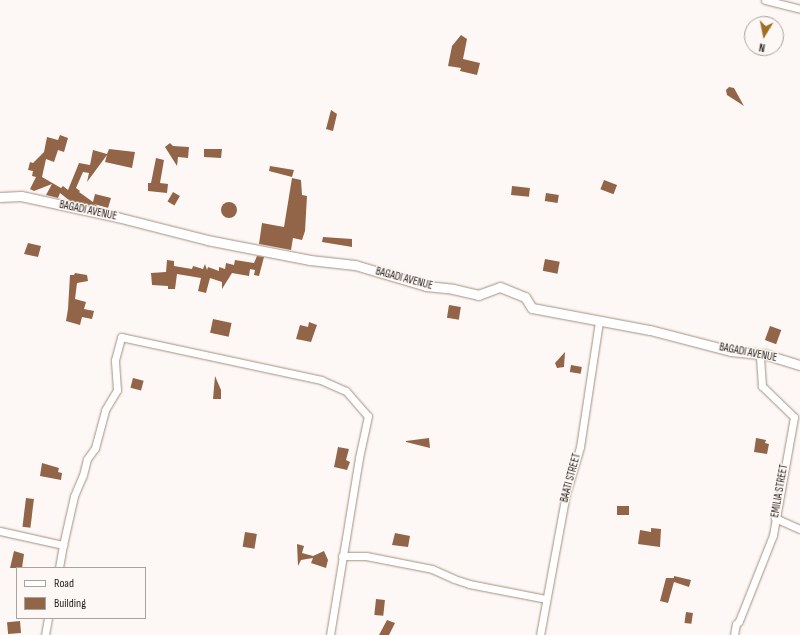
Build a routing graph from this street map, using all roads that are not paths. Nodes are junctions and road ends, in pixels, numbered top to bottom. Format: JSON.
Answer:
{"nodes":[{"id":1,"x":765,"y":0,"type":"edge"},
{"id":2,"x":800,"y":9,"type":"edge"},
{"id":3,"x":0,"y":196,"type":"edge"},
{"id":4,"x":599,"y":321,"type":"junction"},
{"id":5,"x":760,"y":354,"type":"junction"},
{"id":6,"x":800,"y":365,"type":"edge"},
{"id":7,"x":775,"y":518,"type":"junction"},
{"id":8,"x":800,"y":529,"type":"edge"},
{"id":9,"x":0,"y":531,"type":"edge"},
{"id":10,"x":63,"y":544,"type":"junction"},
{"id":11,"x":342,"y":556,"type":"junction"},
{"id":12,"x":59,"y":567,"type":"edge"},
{"id":13,"x":546,"y":599,"type":"junction"},
{"id":14,"x":48,"y":619,"type":"edge"},
{"id":15,"x":45,"y":635,"type":"edge"},
{"id":16,"x":330,"y":635,"type":"edge"},
{"id":17,"x":540,"y":635,"type":"edge"},
{"id":18,"x":734,"y":635,"type":"edge"}],
"edges":[{"from":1,"to":2,"type":"street"},
{"from":3,"to":4,"type":"street","name":"BAGADI AVENUE"},
{"from":4,"to":5,"type":"street","name":"BAGADI AVENUE"},
{"from":4,"to":13,"type":"street","name":"BAATI STREET"},
{"from":5,"to":6,"type":"street","name":"BAGADI AVENUE"},
{"from":5,"to":7,"type":"street","name":"EMILIA STREET"},
{"from":7,"to":8,"type":"street"},
{"from":7,"to":18,"type":"street","name":"EMILIA STREET"},
{"from":9,"to":10,"type":"street"},
{"from":10,"to":11,"type":"street"},
{"from":10,"to":12,"type":"street"},
{"from":11,"to":13,"type":"street"},
{"from":11,"to":16,"type":"street"},
{"from":13,"to":17,"type":"street","name":"BAATI STREET"},
{"from":14,"to":15,"type":"street"}]}
